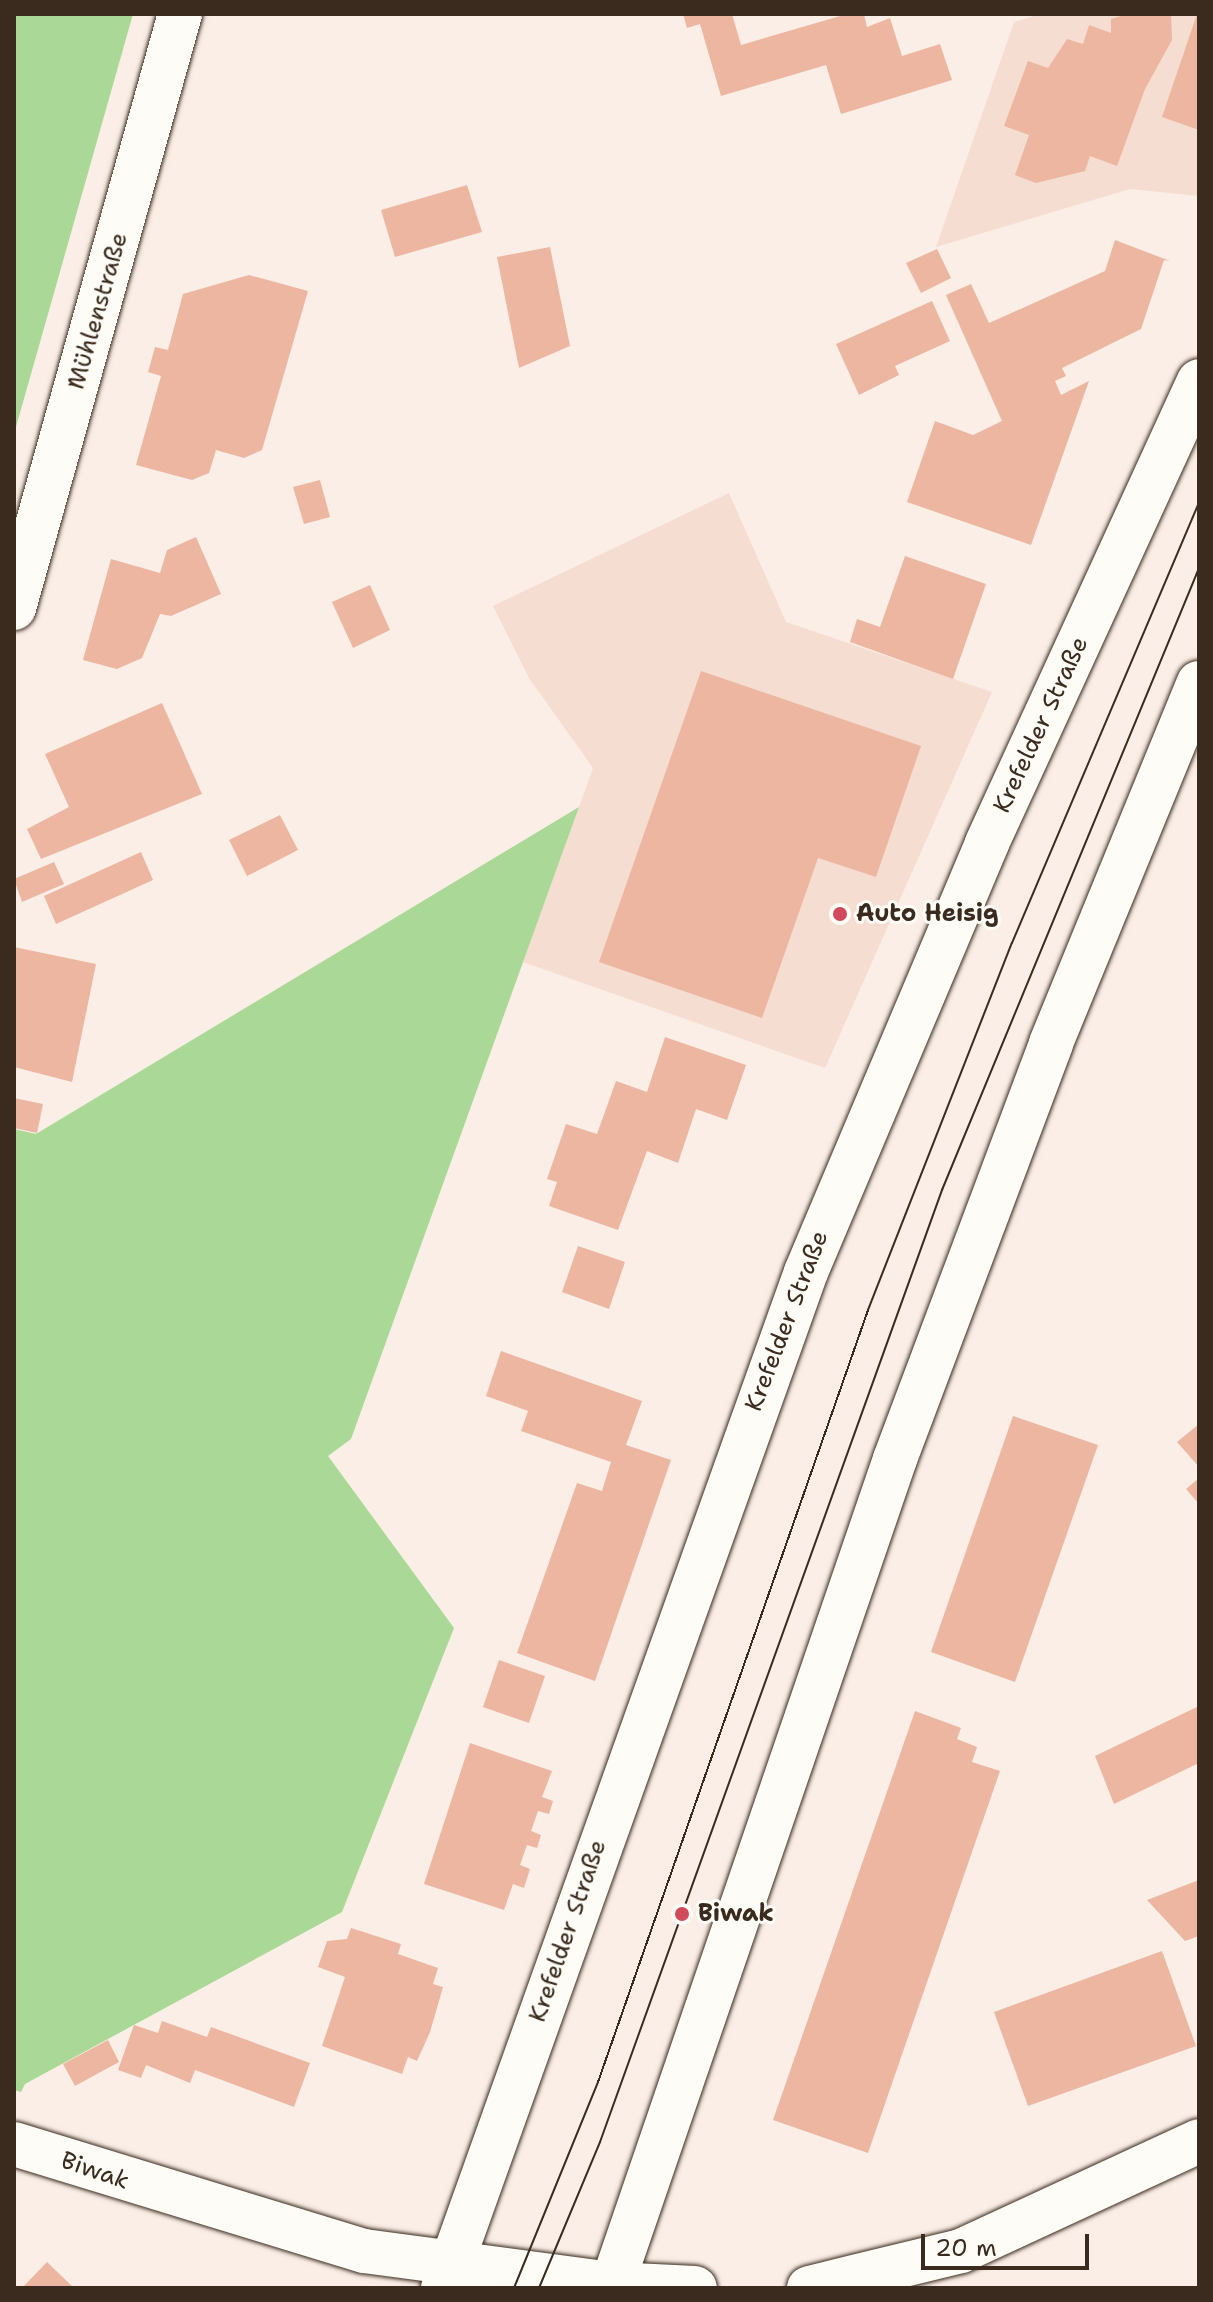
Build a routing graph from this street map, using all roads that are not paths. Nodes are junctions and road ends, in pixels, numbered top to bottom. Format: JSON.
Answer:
{"nodes":[{"id":1,"x":180,"y":14,"type":"edge"},
{"id":2,"x":1199,"y":381,"type":"edge"},
{"id":3,"x":14,"y":608,"type":"edge"},
{"id":4,"x":1199,"y":683,"type":"edge"},
{"id":5,"x":1199,"y":2141,"type":"edge"},
{"id":6,"x":14,"y":2144,"type":"edge"},
{"id":7,"x":448,"y":2274,"type":"edge"},
{"id":8,"x":611,"y":2286,"type":"edge"},
{"id":9,"x":695,"y":2288,"type":"edge"},
{"id":10,"x":809,"y":2288,"type":"edge"}],
"edges":[{"from":1,"to":3,"type":"main road","name":"Mühlenstraße"},
{"from":2,"to":7,"type":"main road","name":"Krefelder Straße"},
{"from":4,"to":8,"type":"main road"},
{"from":5,"to":10,"type":"main road"},
{"from":6,"to":7,"type":"main road","name":"Biwak"},
{"from":7,"to":8,"type":"main road","name":"Biwak"},
{"from":8,"to":9,"type":"main road","name":"Biwak"}]}
